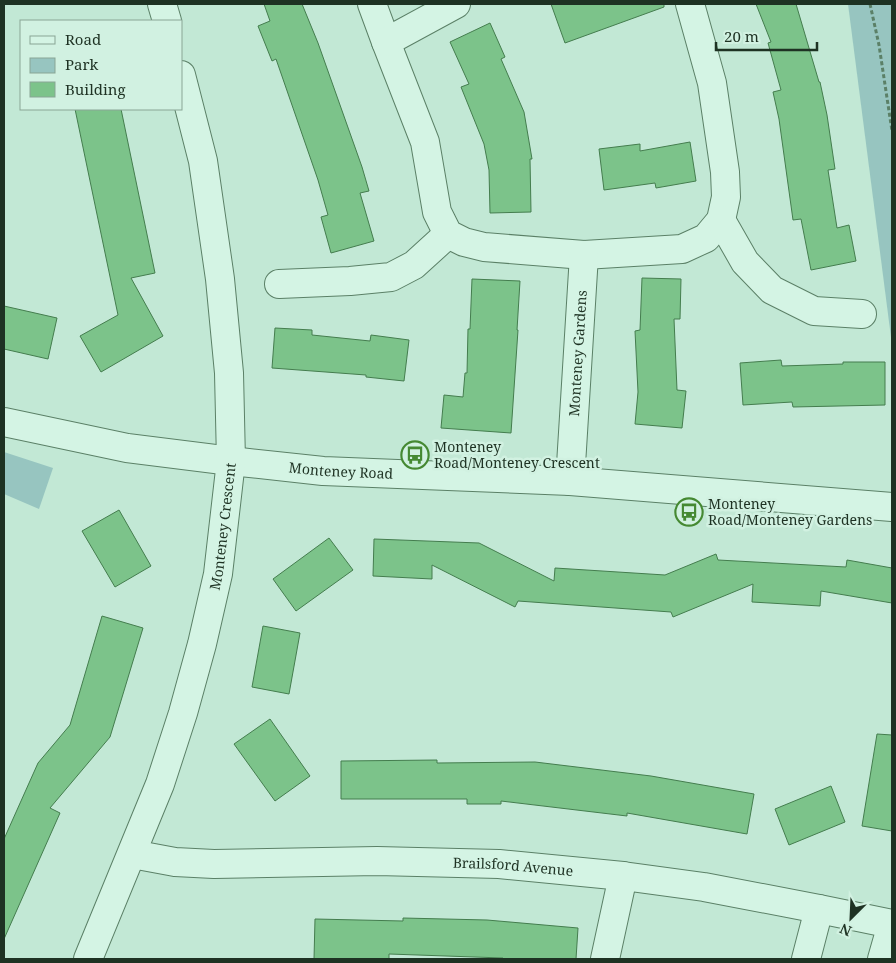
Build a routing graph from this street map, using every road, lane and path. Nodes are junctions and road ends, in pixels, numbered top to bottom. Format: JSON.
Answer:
{"nodes":[{"id":1,"x":162,"y":4,"type":"edge"},
{"id":2,"x":372,"y":4,"type":"edge"},
{"id":3,"x":456,"y":4,"type":"edge"},
{"id":4,"x":690,"y":4,"type":"edge"},
{"id":5,"x":870,"y":4,"type":"edge"},
{"id":6,"x":167,"y":20,"type":"edge"},
{"id":7,"x":386,"y":42,"type":"junction"},
{"id":8,"x":182,"y":79,"type":"edge"},
{"id":9,"x":892,"y":130,"type":"edge"},
{"id":10,"x":721,"y":220,"type":"junction"},
{"id":11,"x":448,"y":234,"type":"junction"},
{"id":12,"x":584,"y":255,"type":"junction"},
{"id":13,"x":279,"y":284,"type":"dead end"},
{"id":14,"x":862,"y":314,"type":"dead end"},
{"id":15,"x":4,"y":422,"type":"edge"},
{"id":16,"x":231,"y":461,"type":"junction"},
{"id":17,"x":570,"y":481,"type":"junction"},
{"id":18,"x":892,"y":507,"type":"edge"},
{"id":19,"x":132,"y":854,"type":"junction"},
{"id":20,"x":623,"y":876,"type":"junction"},
{"id":21,"x":819,"y":909,"type":"junction"},
{"id":22,"x":892,"y":924,"type":"edge"},
{"id":23,"x":88,"y":959,"type":"edge"},
{"id":24,"x":605,"y":959,"type":"edge"},
{"id":25,"x":806,"y":959,"type":"edge"},
{"id":26,"x":882,"y":959,"type":"edge"}],
"edges":[{"from":1,"to":6,"type":"street"},
{"from":2,"to":7,"type":"street"},
{"from":3,"to":7,"type":"street"},
{"from":4,"to":10,"type":"street"},
{"from":5,"to":9,"type":"path"},
{"from":7,"to":11,"type":"street"},
{"from":8,"to":16,"type":"street","name":"Monteney Crescent"},
{"from":10,"to":12,"type":"street"},
{"from":10,"to":14,"type":"street"},
{"from":11,"to":12,"type":"street"},
{"from":11,"to":13,"type":"street"},
{"from":12,"to":17,"type":"street","name":"Monteney Gardens"},
{"from":15,"to":16,"type":"street","name":"Monteney Road"},
{"from":16,"to":17,"type":"street","name":"Monteney Road"},
{"from":16,"to":19,"type":"street","name":"Monteney Crescent"},
{"from":17,"to":18,"type":"street","name":"Monteney Road"},
{"from":19,"to":20,"type":"street","name":"Brailsford Avenue"},
{"from":19,"to":23,"type":"street","name":"Monteney Crescent"},
{"from":20,"to":21,"type":"street","name":"Brailsford Avenue"},
{"from":20,"to":24,"type":"street"},
{"from":21,"to":22,"type":"street","name":"Brailsford Avenue"},
{"from":21,"to":25,"type":"street"},
{"from":22,"to":26,"type":"street"}]}
